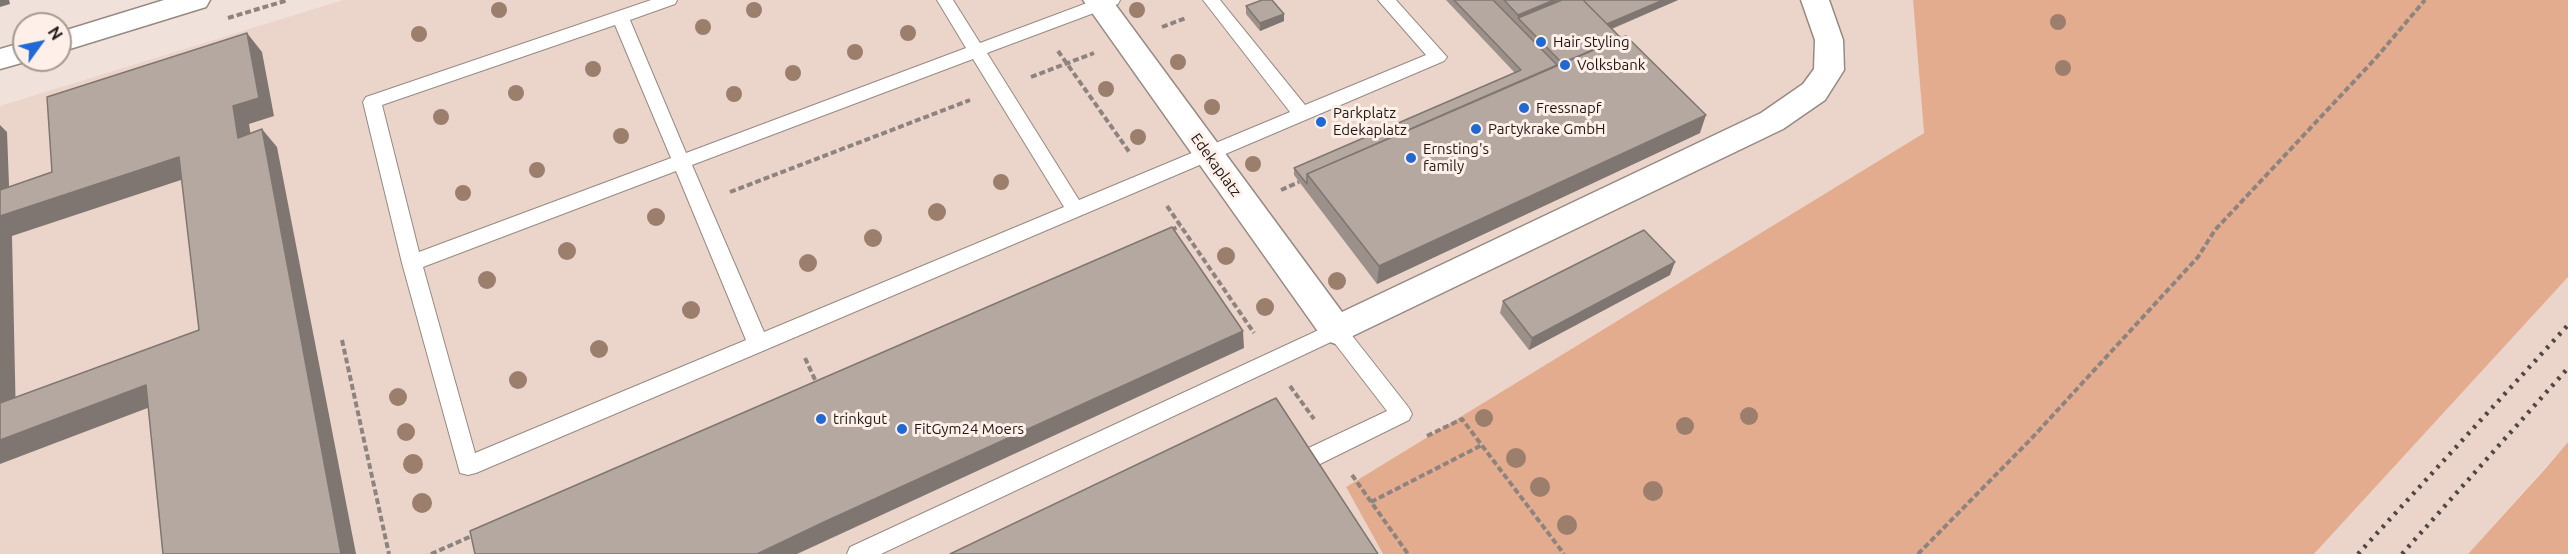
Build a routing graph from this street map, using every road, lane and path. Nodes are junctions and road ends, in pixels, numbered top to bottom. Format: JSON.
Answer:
{"nodes":[{"id":1,"x":196,"y":0,"type":"edge"},
{"id":2,"x":669,"y":0,"type":"edge"},
{"id":3,"x":945,"y":0,"type":"edge"},
{"id":4,"x":1211,"y":0,"type":"edge"},
{"id":5,"x":1386,"y":0,"type":"edge"},
{"id":6,"x":1815,"y":0,"type":"edge"},
{"id":7,"x":2426,"y":0,"type":"edge"},
{"id":8,"x":1103,"y":2,"type":"edge"},
{"id":9,"x":620,"y":16,"type":"junction"},
{"id":10,"x":1043,"y":27,"type":"junction"},
{"id":11,"x":72,"y":38,"type":"edge"},
{"id":12,"x":978,"y":52,"type":"junction"},
{"id":13,"x":1302,"y":114,"type":"junction"},
{"id":14,"x":1208,"y":153,"type":"junction"},
{"id":15,"x":683,"y":162,"type":"junction"},
{"id":16,"x":1148,"y":178,"type":"junction"},
{"id":17,"x":1075,"y":209,"type":"junction"},
{"id":18,"x":1180,"y":226,"type":"junction"},
{"id":19,"x":1170,"y":230,"type":"edge"},
{"id":20,"x":412,"y":263,"type":"junction"},
{"id":21,"x":1336,"y":330,"type":"junction"},
{"id":22,"x":342,"y":340,"type":"dead end"},
{"id":23,"x":758,"y":343,"type":"junction"},
{"id":24,"x":1272,"y":359,"type":"junction"},
{"id":25,"x":828,"y":380,"type":"edge"},
{"id":26,"x":807,"y":389,"type":"edge"},
{"id":27,"x":1422,"y":439,"type":"dead end"},
{"id":28,"x":1482,"y":445,"type":"junction"},
{"id":29,"x":1334,"y":448,"type":"junction"},
{"id":30,"x":1308,"y":459,"type":"edge"},
{"id":31,"x":1361,"y":469,"type":"dead end"},
{"id":32,"x":1371,"y":502,"type":"junction"},
{"id":33,"x":484,"y":530,"type":"edge"},
{"id":34,"x":390,"y":554,"type":"edge"},
{"id":35,"x":431,"y":554,"type":"edge"},
{"id":36,"x":858,"y":554,"type":"edge"},
{"id":37,"x":1408,"y":554,"type":"edge"},
{"id":38,"x":1564,"y":554,"type":"edge"},
{"id":39,"x":1918,"y":554,"type":"edge"}],
"edges":[{"from":1,"to":11,"type":"street"},
{"from":2,"to":9,"type":"lane"},
{"from":3,"to":12,"type":"lane"},
{"from":4,"to":13,"type":"lane"},
{"from":5,"to":13,"type":"lane"},
{"from":6,"to":21,"type":"street"},
{"from":7,"to":39,"type":"path"},
{"from":8,"to":10,"type":"lane"},
{"from":8,"to":14,"type":"street","name":"Edekaplatz"},
{"from":9,"to":15,"type":"lane"},
{"from":9,"to":20,"type":"lane"},
{"from":10,"to":12,"type":"lane"},
{"from":10,"to":16,"type":"path"},
{"from":12,"to":15,"type":"lane"},
{"from":12,"to":17,"type":"lane"},
{"from":13,"to":14,"type":"lane"},
{"from":14,"to":16,"type":"lane"},
{"from":14,"to":21,"type":"street","name":"Edekaplatz"},
{"from":15,"to":20,"type":"lane"},
{"from":15,"to":23,"type":"lane"},
{"from":16,"to":17,"type":"lane"},
{"from":16,"to":18,"type":"path"},
{"from":17,"to":23,"type":"lane"},
{"from":18,"to":19,"type":"path"},
{"from":18,"to":24,"type":"path"},
{"from":20,"to":23,"type":"lane"},
{"from":21,"to":24,"type":"lane"},
{"from":21,"to":29,"type":"lane"},
{"from":22,"to":34,"type":"path"},
{"from":24,"to":29,"type":"path"},
{"from":24,"to":36,"type":"lane"},
{"from":25,"to":26,"type":"path"},
{"from":27,"to":28,"type":"path"},
{"from":28,"to":32,"type":"path"},
{"from":28,"to":38,"type":"path"},
{"from":29,"to":30,"type":"lane"},
{"from":31,"to":32,"type":"path"},
{"from":32,"to":37,"type":"path"},
{"from":33,"to":35,"type":"path"}]}
